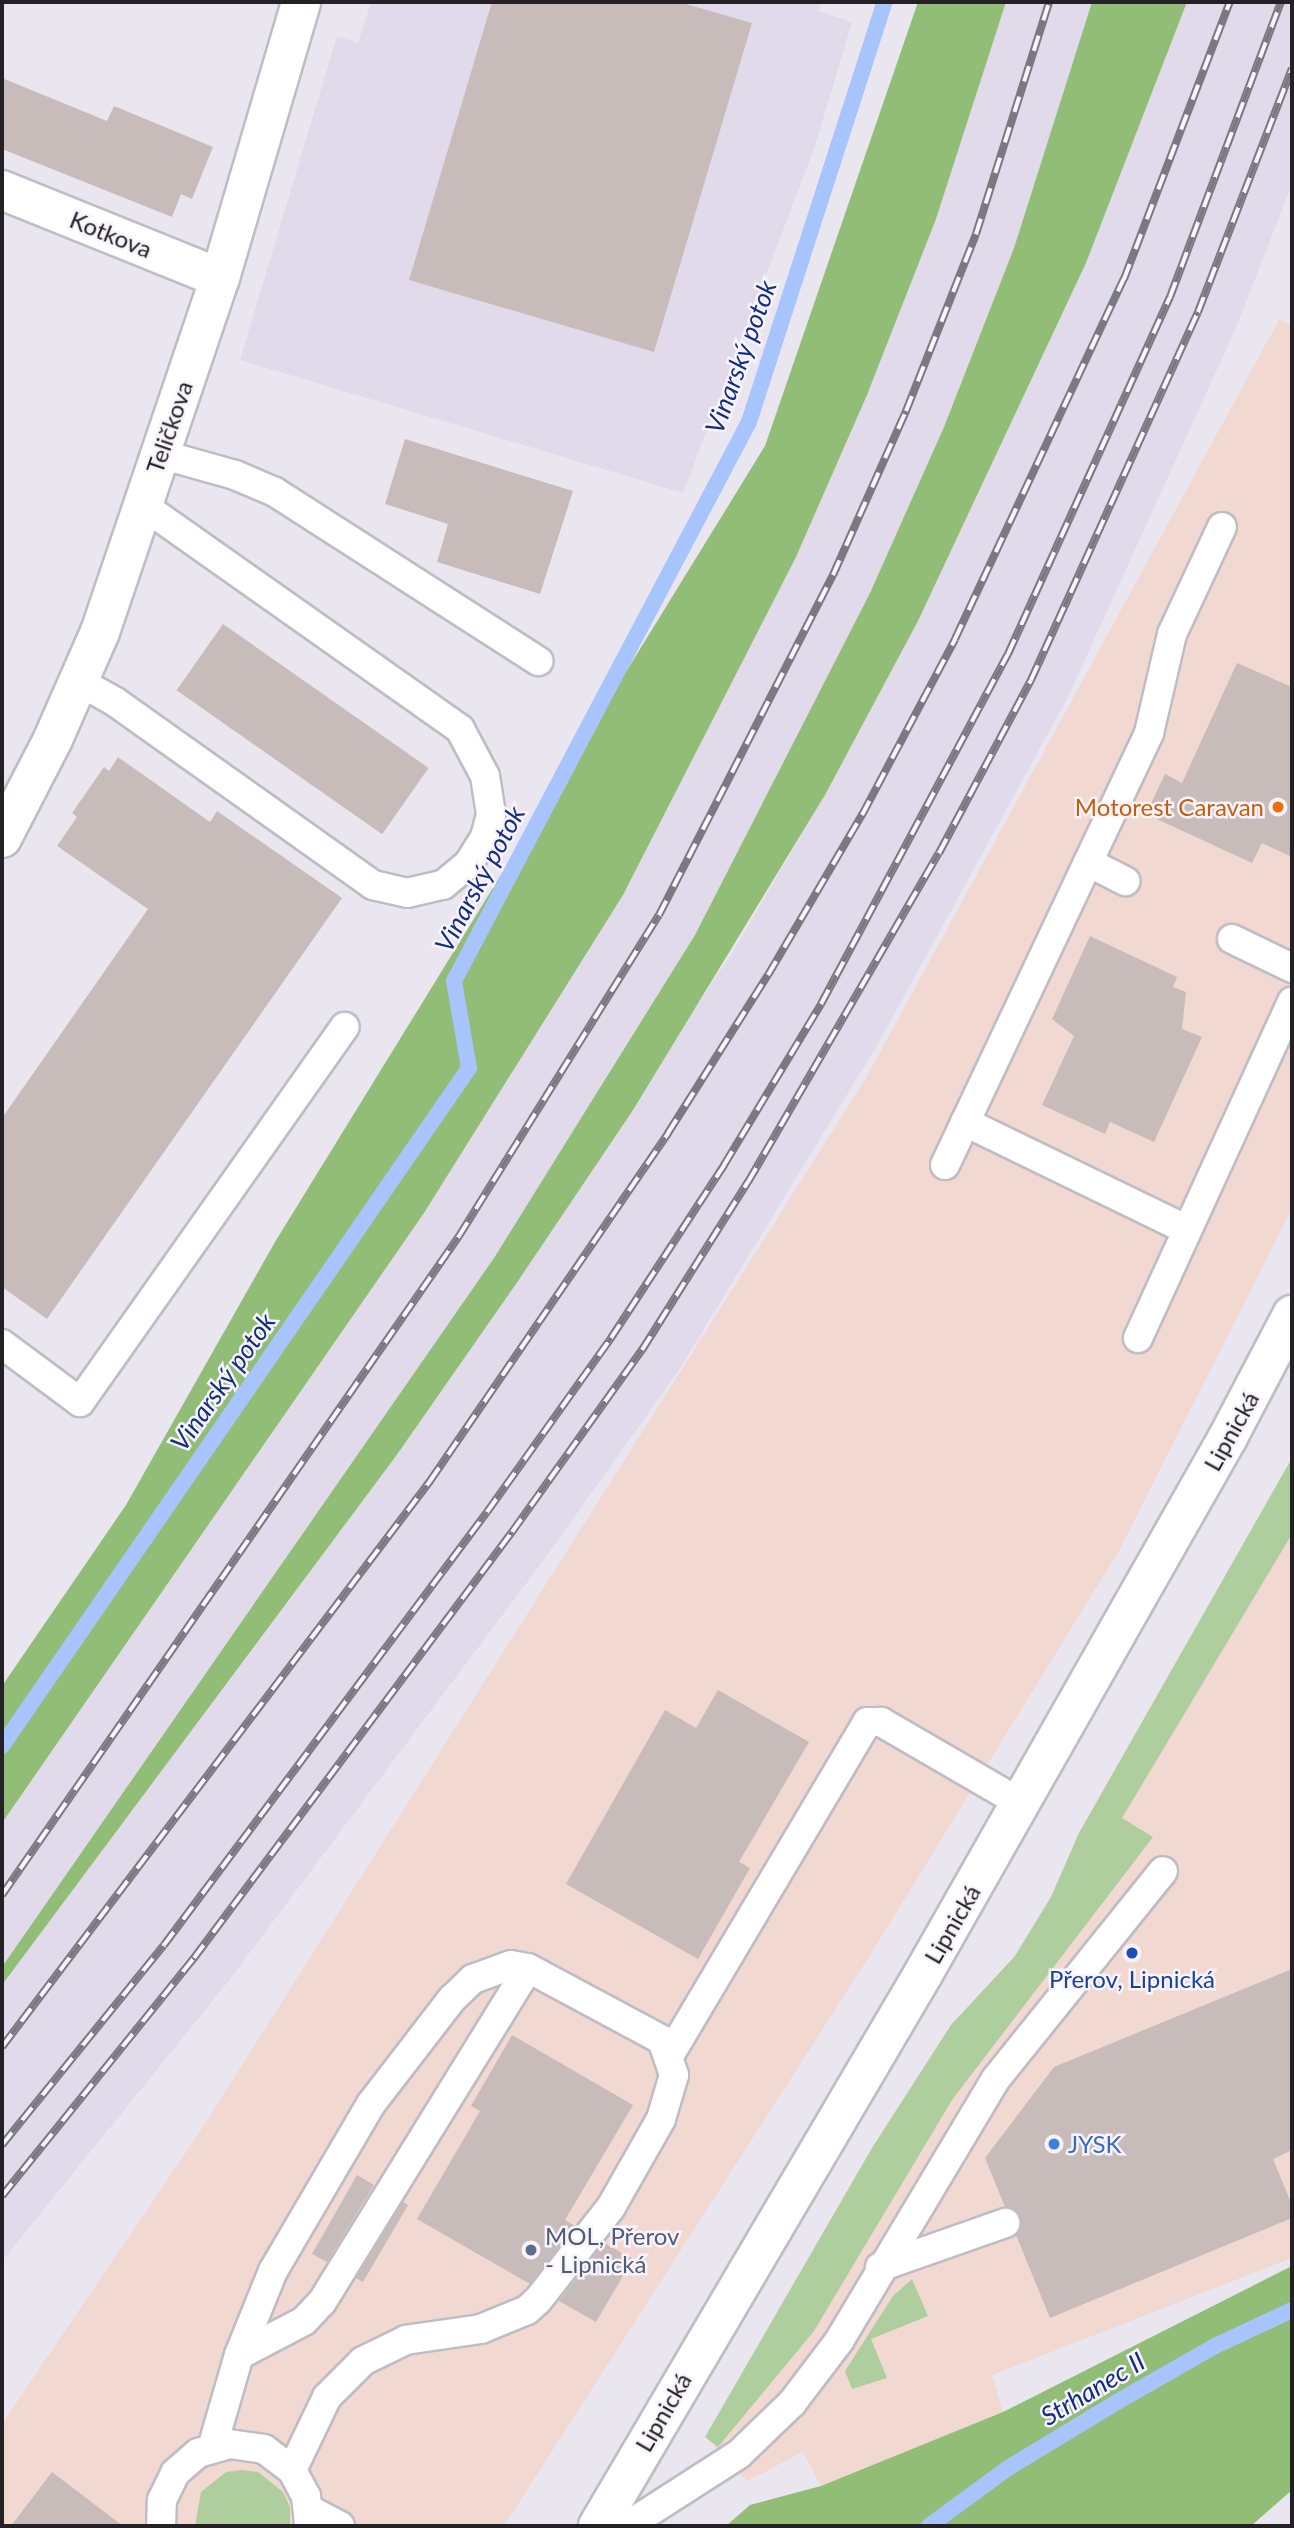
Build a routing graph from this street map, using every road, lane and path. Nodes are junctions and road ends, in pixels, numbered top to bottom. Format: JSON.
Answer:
{"nodes":[{"id":1,"x":301,"y":2,"type":"edge"},
{"id":2,"x":2,"y":190,"type":"edge"},
{"id":3,"x":220,"y":278,"type":"junction"},
{"id":4,"x":160,"y":454,"type":"junction"},
{"id":5,"x":143,"y":505,"type":"junction"},
{"id":6,"x":1222,"y":527,"type":"dead end"},
{"id":7,"x":538,"y":661,"type":"dead end"},
{"id":8,"x":78,"y":681,"type":"junction"},
{"id":9,"x":2,"y":838,"type":"edge"},
{"id":10,"x":1088,"y":862,"type":"junction"},
{"id":11,"x":1125,"y":881,"type":"dead end"},
{"id":12,"x":1231,"y":939,"type":"dead end"},
{"id":13,"x":1292,"y":968,"type":"edge"},
{"id":14,"x":1292,"y":1002,"type":"edge"},
{"id":15,"x":345,"y":1027,"type":"dead end"},
{"id":16,"x":965,"y":1122,"type":"junction"},
{"id":17,"x":946,"y":1165,"type":"dead end"},
{"id":18,"x":1188,"y":1230,"type":"junction"},
{"id":19,"x":1292,"y":1315,"type":"edge"},
{"id":20,"x":1138,"y":1338,"type":"dead end"},
{"id":21,"x":2,"y":1344,"type":"edge"},
{"id":22,"x":1021,"y":1803,"type":"junction"},
{"id":23,"x":1163,"y":1871,"type":"dead end"},
{"id":24,"x":528,"y":1968,"type":"junction"},
{"id":25,"x":669,"y":2056,"type":"junction"},
{"id":26,"x":1005,"y":2223,"type":"dead end"},
{"id":27,"x":880,"y":2267,"type":"junction"},
{"id":28,"x":239,"y":2355,"type":"junction"},
{"id":29,"x":212,"y":2448,"type":"junction"},
{"id":30,"x":292,"y":2470,"type":"junction"},
{"id":31,"x":309,"y":2518,"type":"edge"},
{"id":32,"x":161,"y":2526,"type":"edge"},
{"id":33,"x":340,"y":2526,"type":"edge"},
{"id":34,"x":598,"y":2526,"type":"edge"},
{"id":35,"x":627,"y":2526,"type":"edge"}],
"edges":[{"from":1,"to":3,"type":"main road","name":"Teličkova"},
{"from":2,"to":3,"type":"main road","name":"Kotkova"},
{"from":3,"to":4,"type":"main road","name":"Teličkova"},
{"from":4,"to":5,"type":"main road","name":"Teličkova"},
{"from":4,"to":7,"type":"lane"},
{"from":5,"to":8,"type":"main road","name":"Teličkova"},
{"from":5,"to":8,"type":"lane"},
{"from":6,"to":10,"type":"lane"},
{"from":8,"to":9,"type":"main road","name":"Teličkova"},
{"from":10,"to":11,"type":"lane"},
{"from":10,"to":16,"type":"lane"},
{"from":12,"to":13,"type":"lane"},
{"from":14,"to":18,"type":"lane"},
{"from":15,"to":21,"type":"lane"},
{"from":16,"to":17,"type":"lane"},
{"from":16,"to":18,"type":"lane"},
{"from":18,"to":20,"type":"lane"},
{"from":19,"to":22,"type":"main road","name":"Lipnická"},
{"from":22,"to":25,"type":"lane"},
{"from":22,"to":34,"type":"main road","name":"Lipnická"},
{"from":23,"to":27,"type":"lane"},
{"from":24,"to":25,"type":"lane"},
{"from":24,"to":28,"type":"lane"},
{"from":24,"to":28,"type":"lane"},
{"from":25,"to":30,"type":"lane"},
{"from":26,"to":27,"type":"lane"},
{"from":27,"to":35,"type":"lane"},
{"from":28,"to":29,"type":"lane"},
{"from":29,"to":30,"type":"lane"},
{"from":29,"to":32,"type":"lane"},
{"from":30,"to":31,"type":"lane"},
{"from":31,"to":33,"type":"lane"}]}
